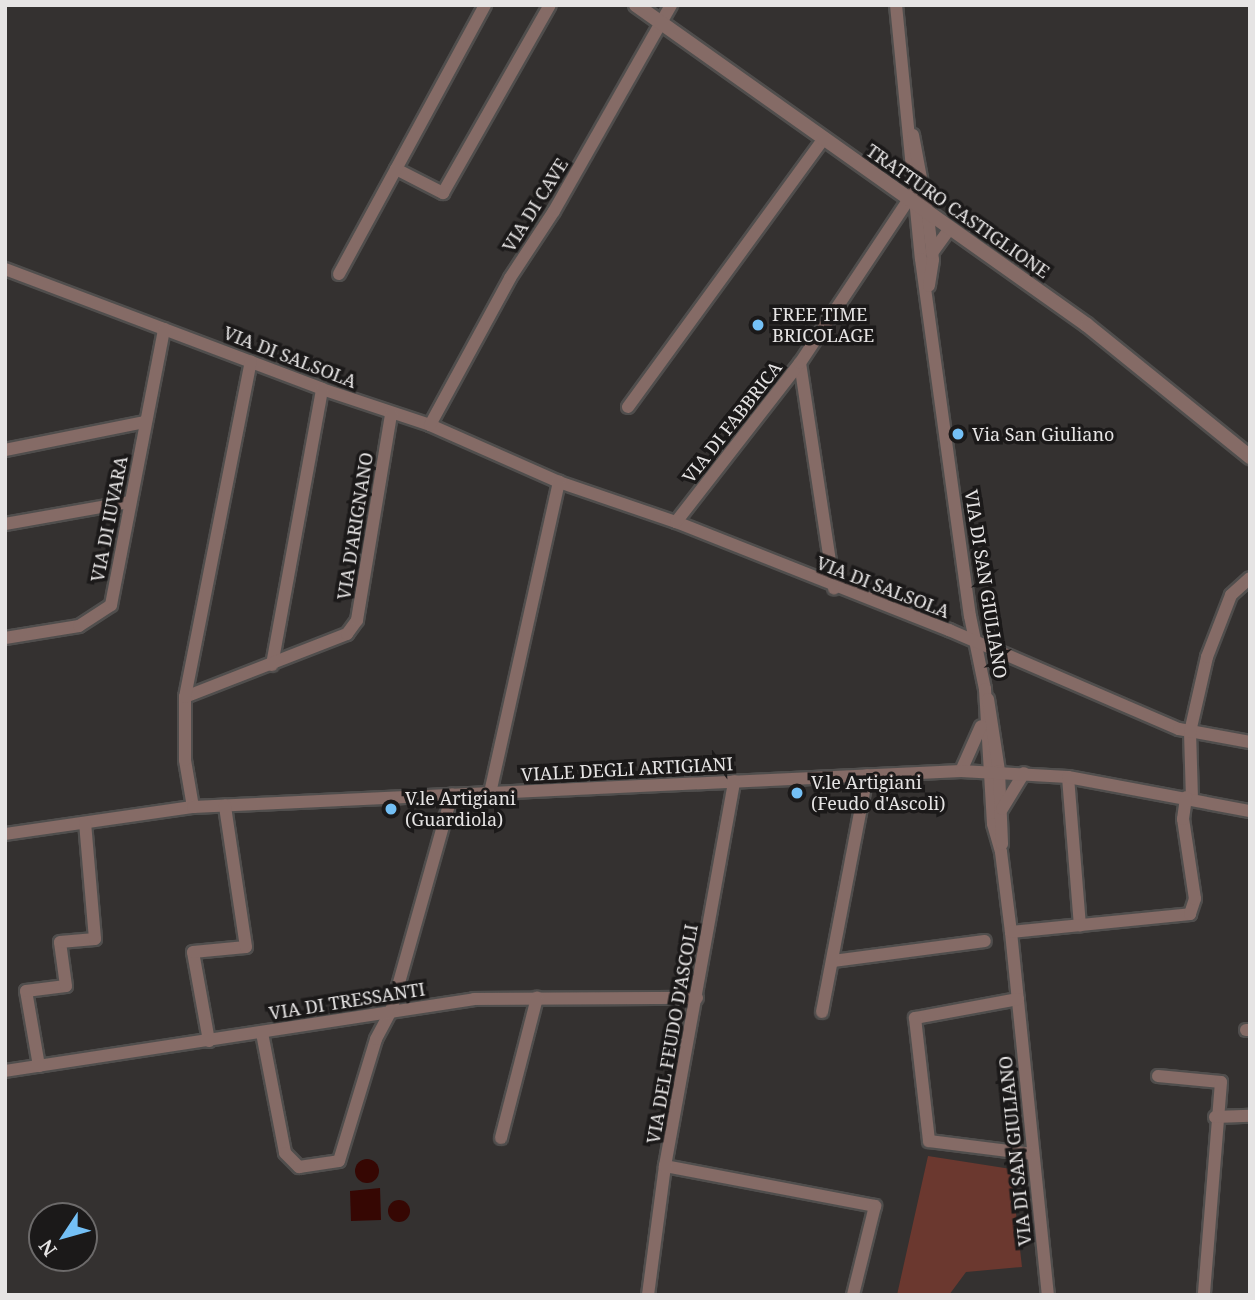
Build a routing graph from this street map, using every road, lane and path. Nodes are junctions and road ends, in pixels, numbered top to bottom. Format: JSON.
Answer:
{"nodes":[{"id":1,"x":485,"y":5,"type":"edge"},
{"id":2,"x":550,"y":5,"type":"edge"},
{"id":3,"x":636,"y":5,"type":"edge"},
{"id":4,"x":671,"y":5,"type":"edge"},
{"id":5,"x":896,"y":5,"type":"edge"},
{"id":6,"x":660,"y":21,"type":"junction"},
{"id":7,"x":910,"y":128,"type":"junction"},
{"id":8,"x":824,"y":138,"type":"junction"},
{"id":9,"x":397,"y":169,"type":"junction"},
{"id":10,"x":911,"y":174,"type":"junction"},
{"id":11,"x":892,"y":190,"type":"junction"},
{"id":12,"x":918,"y":208,"type":"junction"},
{"id":13,"x":948,"y":230,"type":"junction"},
{"id":14,"x":932,"y":253,"type":"junction"},
{"id":15,"x":5,"y":269,"type":"edge"},
{"id":16,"x":339,"y":274,"type":"dead end"},
{"id":17,"x":928,"y":295,"type":"junction"},
{"id":18,"x":164,"y":329,"type":"junction"},
{"id":19,"x":251,"y":361,"type":"junction"},
{"id":20,"x":800,"y":363,"type":"junction"},
{"id":21,"x":322,"y":389,"type":"junction"},
{"id":22,"x":628,"y":407,"type":"dead end"},
{"id":23,"x":391,"y":414,"type":"junction"},
{"id":24,"x":145,"y":422,"type":"junction"},
{"id":25,"x":430,"y":425,"type":"junction"},
{"id":26,"x":5,"y":450,"type":"edge"},
{"id":27,"x":1250,"y":457,"type":"edge"},
{"id":28,"x":559,"y":482,"type":"junction"},
{"id":29,"x":130,"y":502,"type":"junction"},
{"id":30,"x":677,"y":522,"type":"junction"},
{"id":31,"x":5,"y":524,"type":"edge"},
{"id":32,"x":1250,"y":578,"type":"edge"},
{"id":33,"x":834,"y":588,"type":"junction"},
{"id":34,"x":5,"y":638,"type":"edge"},
{"id":35,"x":979,"y":645,"type":"junction"},
{"id":36,"x":272,"y":665,"type":"junction"},
{"id":37,"x":985,"y":689,"type":"junction"},
{"id":38,"x":185,"y":697,"type":"junction"},
{"id":39,"x":984,"y":719,"type":"junction"},
{"id":40,"x":1190,"y":732,"type":"junction"},
{"id":41,"x":1250,"y":743,"type":"edge"},
{"id":42,"x":961,"y":771,"type":"junction"},
{"id":43,"x":994,"y":771,"type":"junction"},
{"id":44,"x":1024,"y":773,"type":"junction"},
{"id":45,"x":867,"y":775,"type":"junction"},
{"id":46,"x":1069,"y":777,"type":"junction"},
{"id":47,"x":734,"y":781,"type":"junction"},
{"id":48,"x":452,"y":793,"type":"junction"},
{"id":49,"x":490,"y":793,"type":"junction"},
{"id":50,"x":1189,"y":798,"type":"junction"},
{"id":51,"x":225,"y":806,"type":"junction"},
{"id":52,"x":193,"y":807,"type":"junction"},
{"id":53,"x":1002,"y":809,"type":"junction"},
{"id":54,"x":1250,"y":811,"type":"edge"},
{"id":55,"x":85,"y":823,"type":"junction"},
{"id":56,"x":5,"y":834,"type":"edge"},
{"id":57,"x":1001,"y":852,"type":"junction"},
{"id":58,"x":1080,"y":926,"type":"junction"},
{"id":59,"x":1011,"y":932,"type":"junction"},
{"id":60,"x":985,"y":941,"type":"dead end"},
{"id":61,"x":832,"y":961,"type":"junction"},
{"id":62,"x":537,"y":998,"type":"junction"},
{"id":63,"x":697,"y":998,"type":"junction"},
{"id":64,"x":1018,"y":999,"type":"junction"},
{"id":65,"x":391,"y":1011,"type":"junction"},
{"id":66,"x":822,"y":1012,"type":"dead end"},
{"id":67,"x":262,"y":1033,"type":"junction"},
{"id":68,"x":209,"y":1041,"type":"junction"},
{"id":69,"x":39,"y":1066,"type":"junction"},
{"id":70,"x":5,"y":1071,"type":"edge"},
{"id":71,"x":1158,"y":1076,"type":"dead end"},
{"id":72,"x":1215,"y":1116,"type":"junction"},
{"id":73,"x":1250,"y":1116,"type":"edge"},
{"id":74,"x":501,"y":1138,"type":"dead end"},
{"id":75,"x":1031,"y":1154,"type":"junction"},
{"id":76,"x":665,"y":1166,"type":"junction"},
{"id":77,"x":648,"y":1295,"type":"edge"},
{"id":78,"x":853,"y":1295,"type":"edge"},
{"id":79,"x":1048,"y":1295,"type":"edge"},
{"id":80,"x":1204,"y":1295,"type":"edge"}],
"edges":[{"from":1,"to":9,"type":"street"},
{"from":2,"to":9,"type":"street"},
{"from":3,"to":6,"type":"street","name":"TRATTURO CASTIGLIONE"},
{"from":4,"to":6,"type":"street","name":"VIA DI CAVE"},
{"from":5,"to":7,"type":"street","name":"VIA DI SAN GIULIANO"},
{"from":6,"to":8,"type":"street","name":"TRATTURO CASTIGLIONE"},
{"from":6,"to":25,"type":"street","name":"VIA DI CAVE"},
{"from":7,"to":10,"type":"street","name":"VIA DI SAN GIULIANO"},
{"from":7,"to":12,"type":"street"},
{"from":8,"to":11,"type":"street","name":"TRATTURO CASTIGLIONE"},
{"from":8,"to":22,"type":"street"},
{"from":9,"to":16,"type":"street"},
{"from":10,"to":11,"type":"street"},
{"from":10,"to":12,"type":"street","name":"VIA DI SAN GIULIANO"},
{"from":11,"to":12,"type":"street","name":"TRATTURO CASTIGLIONE"},
{"from":12,"to":13,"type":"street","name":"TRATTURO CASTIGLIONE"},
{"from":12,"to":14,"type":"street"},
{"from":12,"to":17,"type":"street","name":"VIA DI SAN GIULIANO"},
{"from":12,"to":20,"type":"street","name":"VIA DI FABBRICA"},
{"from":13,"to":14,"type":"street"},
{"from":13,"to":27,"type":"street","name":"TRATTURO CASTIGLIONE"},
{"from":14,"to":17,"type":"street"},
{"from":15,"to":18,"type":"street","name":"VIA DI SALSOLA"},
{"from":17,"to":35,"type":"street","name":"VIA DI SAN GIULIANO"},
{"from":18,"to":19,"type":"street","name":"VIA DI SALSOLA"},
{"from":18,"to":24,"type":"street","name":"VIA DI IUVARA"},
{"from":19,"to":21,"type":"street","name":"VIA DI SALSOLA"},
{"from":19,"to":38,"type":"street"},
{"from":20,"to":30,"type":"street","name":"VIA DI FABBRICA"},
{"from":20,"to":33,"type":"street"},
{"from":21,"to":23,"type":"street","name":"VIA DI SALSOLA"},
{"from":21,"to":36,"type":"street"},
{"from":23,"to":25,"type":"street","name":"VIA DI SALSOLA"},
{"from":23,"to":36,"type":"street","name":"VIA D'ARIGNANO"},
{"from":24,"to":26,"type":"street"},
{"from":24,"to":29,"type":"street","name":"VIA DI IUVARA"},
{"from":25,"to":28,"type":"street","name":"VIA DI SALSOLA"},
{"from":28,"to":30,"type":"street","name":"VIA DI SALSOLA"},
{"from":28,"to":49,"type":"street"},
{"from":29,"to":31,"type":"street"},
{"from":29,"to":34,"type":"street","name":"VIA DI IUVARA"},
{"from":30,"to":33,"type":"street","name":"VIA DI SALSOLA"},
{"from":32,"to":40,"type":"street"},
{"from":33,"to":35,"type":"street","name":"VIA DI SALSOLA"},
{"from":35,"to":37,"type":"street","name":"VIA DI SAN GIULIANO"},
{"from":35,"to":40,"type":"street","name":"VIA DI SALSOLA"},
{"from":36,"to":38,"type":"street","name":"VIA D'ARIGNANO"},
{"from":37,"to":39,"type":"street","name":"VIA DI SAN GIULIANO"},
{"from":37,"to":43,"type":"street"},
{"from":38,"to":52,"type":"street"},
{"from":39,"to":42,"type":"street"},
{"from":39,"to":43,"type":"street","name":"VIA DI SAN GIULIANO"},
{"from":40,"to":41,"type":"street","name":"VIA DI SALSOLA"},
{"from":40,"to":50,"type":"street"},
{"from":42,"to":43,"type":"street","name":"VIALE DEGLI ARTIGIANI"},
{"from":42,"to":45,"type":"street","name":"VIALE DEGLI ARTIGIANI"},
{"from":43,"to":44,"type":"street","name":"VIALE DEGLI ARTIGIANI"},
{"from":43,"to":53,"type":"street"},
{"from":43,"to":57,"type":"street","name":"VIA DI SAN GIULIANO"},
{"from":44,"to":46,"type":"street","name":"VIALE DEGLI ARTIGIANI"},
{"from":44,"to":53,"type":"street"},
{"from":45,"to":47,"type":"street","name":"VIALE DEGLI ARTIGIANI"},
{"from":45,"to":61,"type":"street"},
{"from":46,"to":50,"type":"street","name":"VIALE DEGLI ARTIGIANI"},
{"from":46,"to":58,"type":"street"},
{"from":47,"to":49,"type":"street","name":"VIALE DEGLI ARTIGIANI"},
{"from":47,"to":63,"type":"street","name":"VIA DEL FEUDO D'ASCOLI"},
{"from":48,"to":49,"type":"street","name":"VIALE DEGLI ARTIGIANI"},
{"from":48,"to":51,"type":"street","name":"VIALE DEGLI ARTIGIANI"},
{"from":48,"to":65,"type":"street"},
{"from":50,"to":54,"type":"street","name":"VIALE DEGLI ARTIGIANI"},
{"from":50,"to":58,"type":"street"},
{"from":51,"to":52,"type":"street","name":"VIALE DEGLI ARTIGIANI"},
{"from":51,"to":68,"type":"street"},
{"from":52,"to":55,"type":"street","name":"VIALE DEGLI ARTIGIANI"},
{"from":53,"to":57,"type":"street"},
{"from":55,"to":56,"type":"street","name":"VIALE DEGLI ARTIGIANI"},
{"from":55,"to":69,"type":"street"},
{"from":57,"to":59,"type":"street","name":"VIA DI SAN GIULIANO"},
{"from":58,"to":59,"type":"street"},
{"from":59,"to":64,"type":"street","name":"VIA DI SAN GIULIANO"},
{"from":60,"to":61,"type":"street"},
{"from":61,"to":66,"type":"street"},
{"from":62,"to":63,"type":"street","name":"VIA DI TRESSANTI"},
{"from":62,"to":65,"type":"street","name":"VIA DI TRESSANTI"},
{"from":62,"to":74,"type":"street"},
{"from":63,"to":76,"type":"street","name":"VIA DEL FEUDO D'ASCOLI"},
{"from":64,"to":75,"type":"street","name":"VIA DI SAN GIULIANO"},
{"from":64,"to":75,"type":"street"},
{"from":65,"to":67,"type":"street","name":"VIA DI TRESSANTI"},
{"from":65,"to":67,"type":"street"},
{"from":67,"to":68,"type":"street","name":"VIA DI TRESSANTI"},
{"from":68,"to":69,"type":"street","name":"VIA DI TRESSANTI"},
{"from":69,"to":70,"type":"street","name":"VIA DI TRESSANTI"},
{"from":71,"to":72,"type":"street"},
{"from":72,"to":73,"type":"street"},
{"from":72,"to":80,"type":"street"},
{"from":75,"to":79,"type":"street","name":"VIA DI SAN GIULIANO"},
{"from":76,"to":77,"type":"street","name":"VIA DEL FEUDO D'ASCOLI"},
{"from":76,"to":78,"type":"street"}]}
